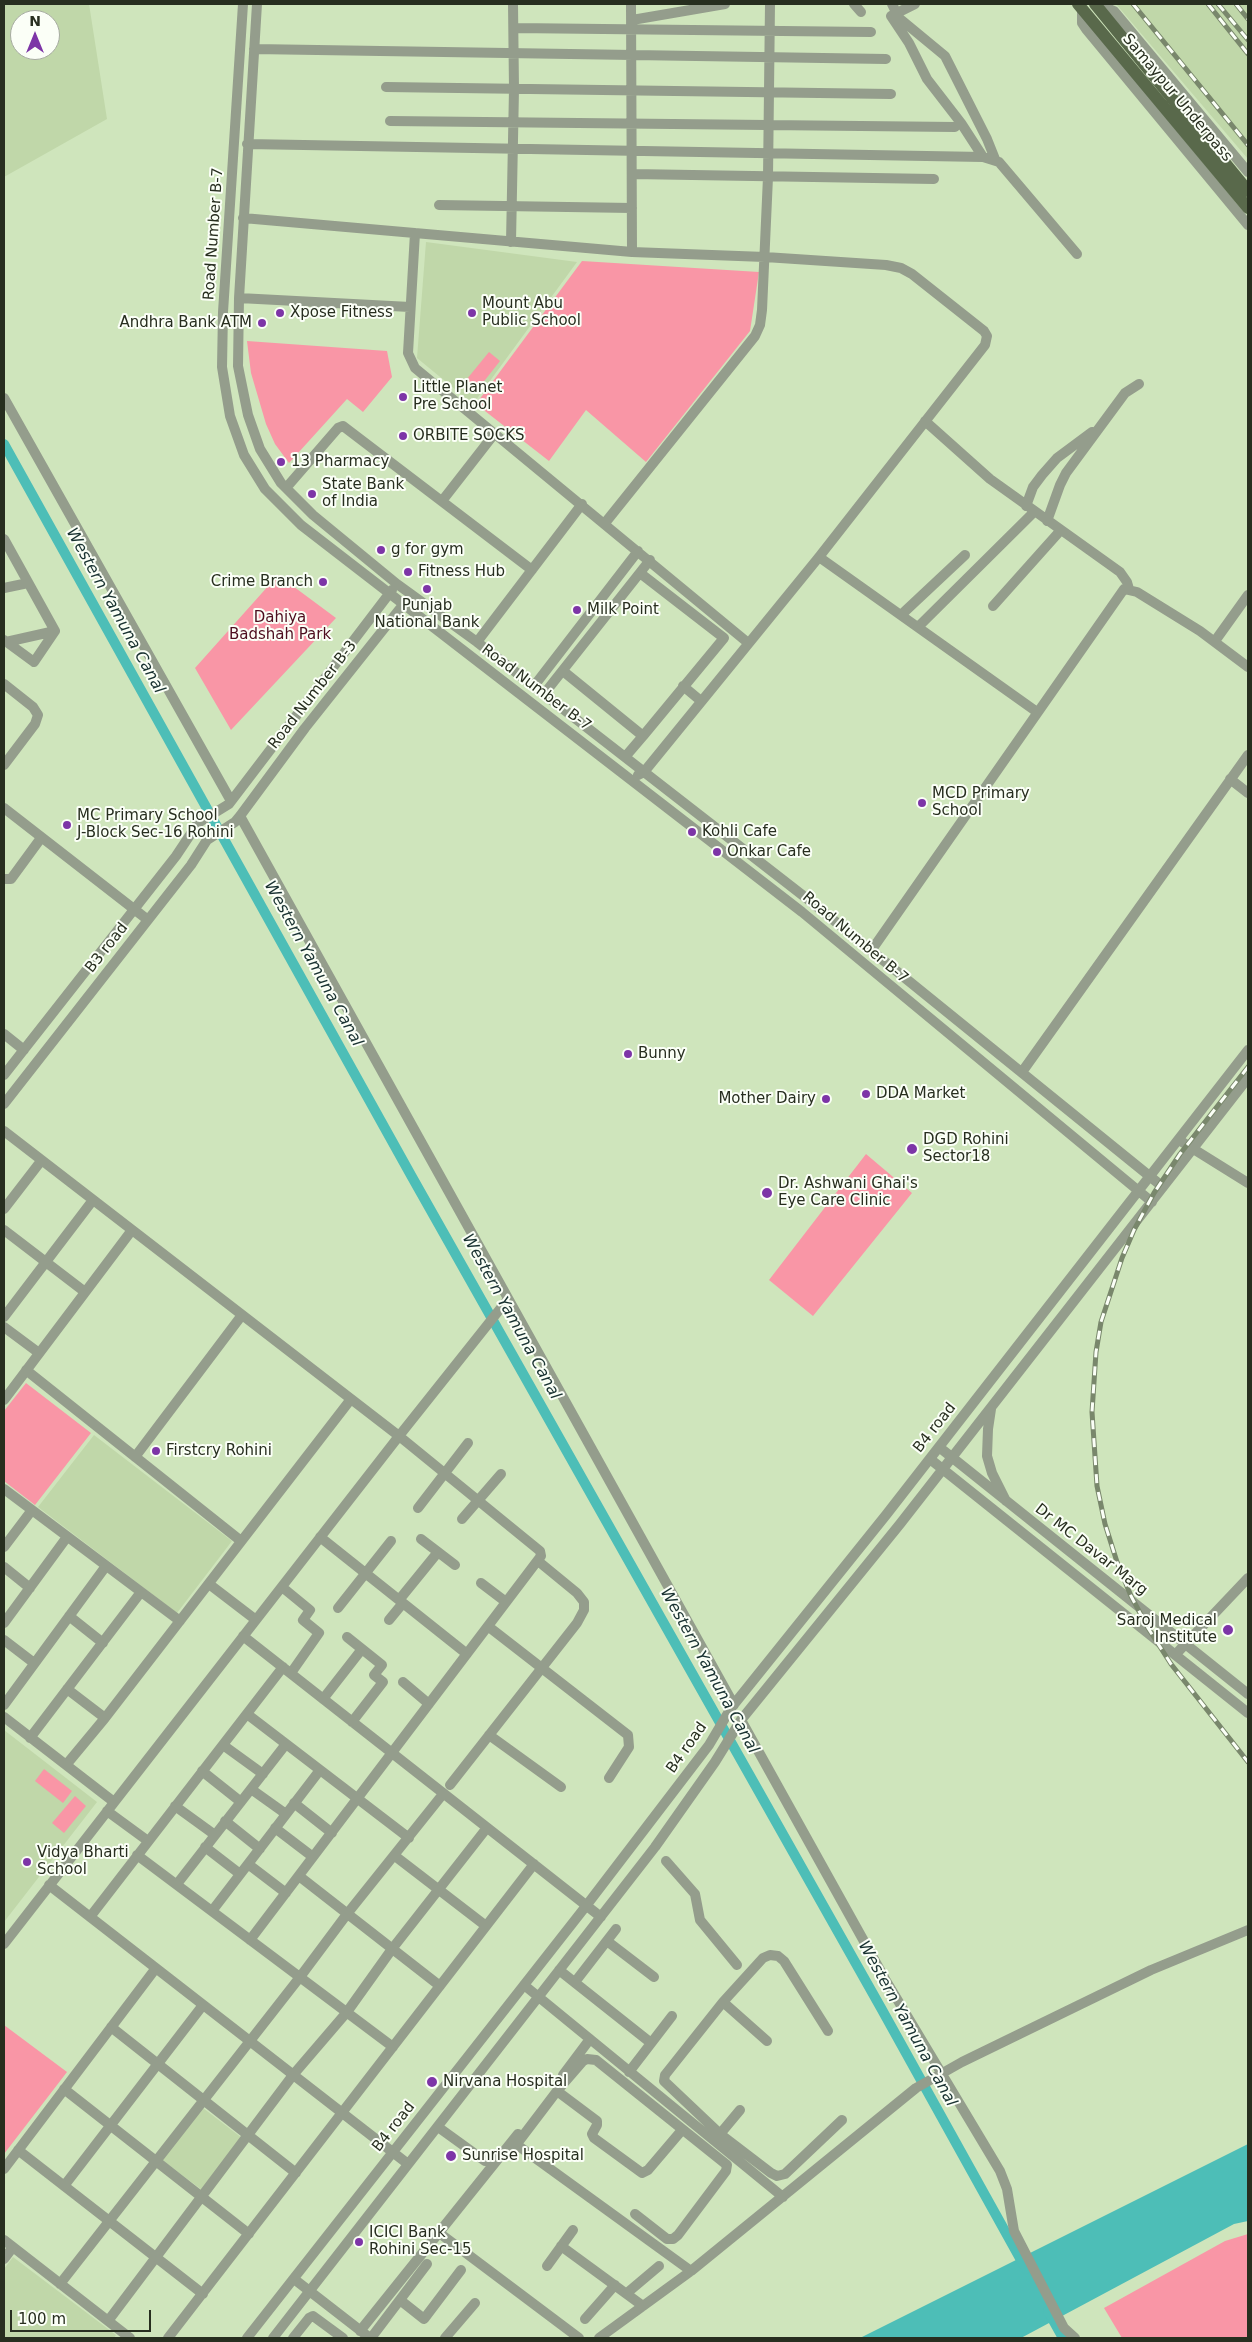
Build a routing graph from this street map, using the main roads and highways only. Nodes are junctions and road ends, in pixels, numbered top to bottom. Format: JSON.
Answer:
{"nodes":[{"id":1,"x":1097,"y":4,"type":"edge"},
{"id":2,"x":1080,"y":7,"type":"edge"},
{"id":3,"x":1248,"y":191,"type":"edge"},
{"id":4,"x":1248,"y":208,"type":"edge"}],
"edges":[{"from":1,"to":3,"type":"main road","name":"Samaypur Underpass"},
{"from":2,"to":4,"type":"main road","name":"Samaypur Underpass"}]}
